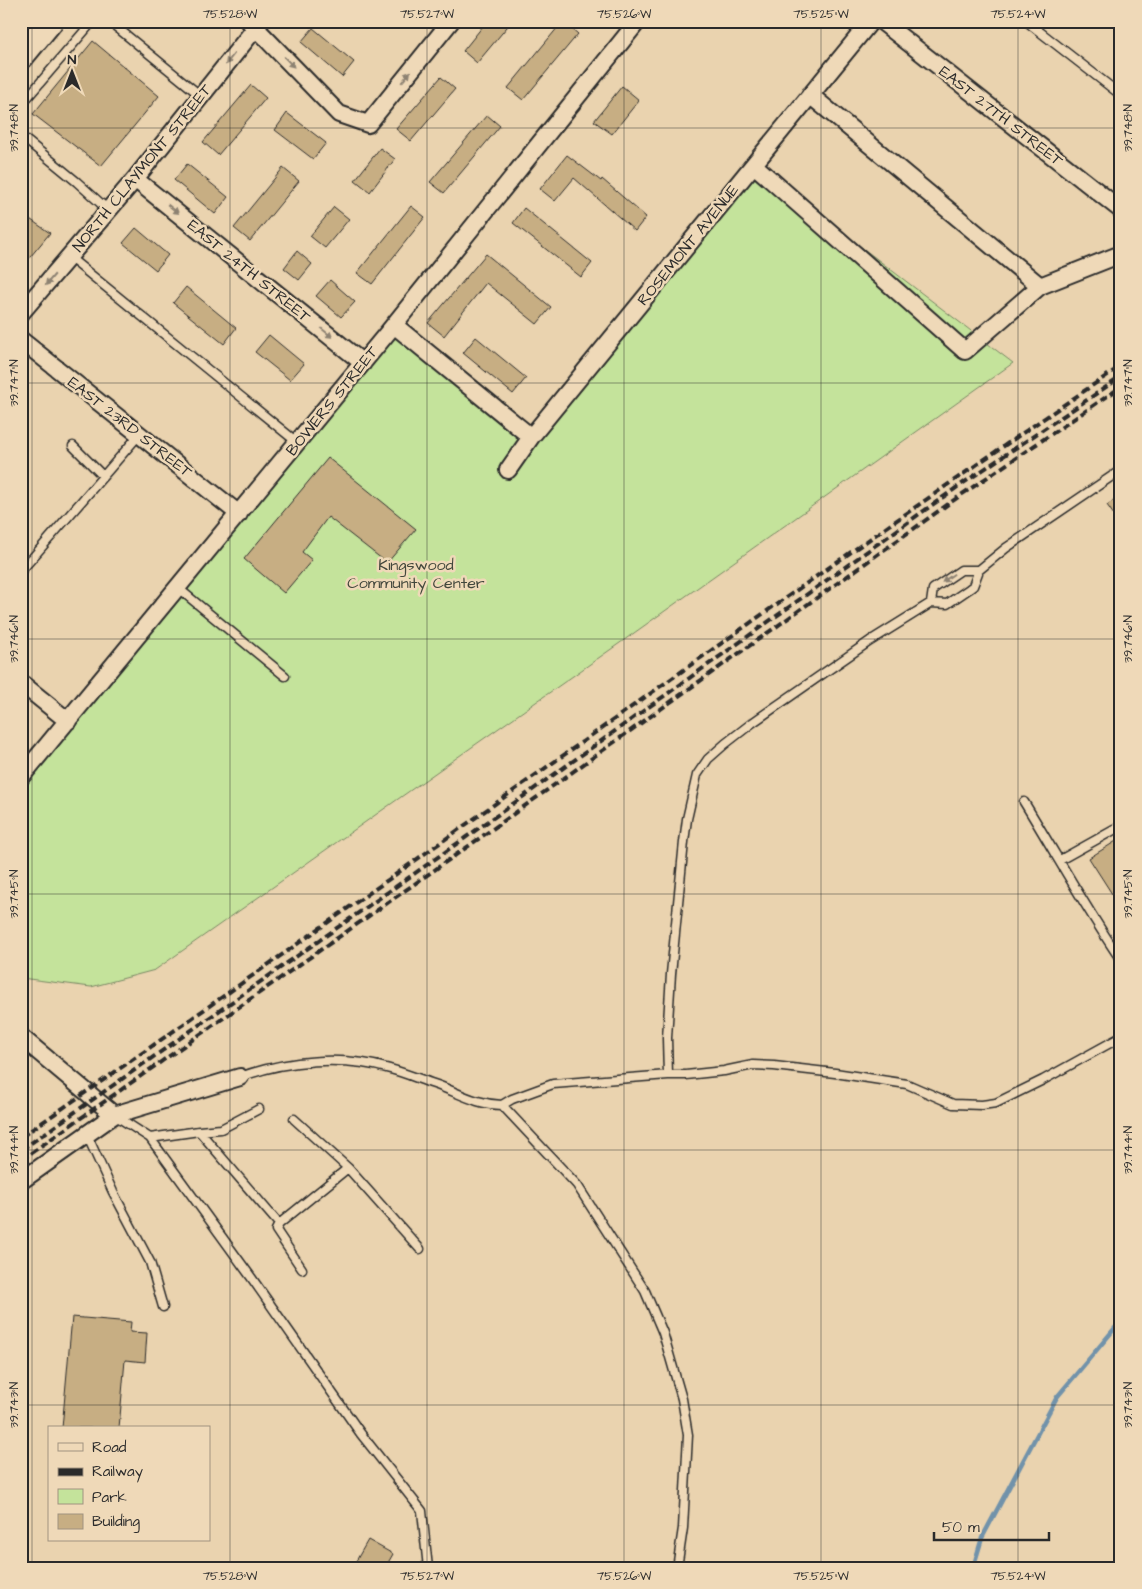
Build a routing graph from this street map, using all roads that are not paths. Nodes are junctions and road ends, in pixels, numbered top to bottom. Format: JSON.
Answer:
{"nodes":[{"id":1,"x":50,"y":21,"type":"edge"},
{"id":2,"x":93,"y":21,"type":"edge"},
{"id":3,"x":109,"y":21,"type":"edge"},
{"id":4,"x":451,"y":21,"type":"edge"},
{"id":5,"x":638,"y":21,"type":"edge"},
{"id":6,"x":871,"y":21,"type":"edge"},
{"id":7,"x":881,"y":21,"type":"edge"},
{"id":8,"x":1026,"y":21,"type":"edge"},
{"id":9,"x":255,"y":23,"type":"edge"},
{"id":10,"x":21,"y":56,"type":"edge"},
{"id":11,"x":810,"y":95,"type":"junction"},
{"id":12,"x":1121,"y":95,"type":"edge"},
{"id":13,"x":201,"y":96,"type":"junction"},
{"id":14,"x":21,"y":105,"type":"edge"},
{"id":15,"x":21,"y":136,"type":"edge"},
{"id":16,"x":754,"y":164,"type":"junction"},
{"id":17,"x":135,"y":179,"type":"junction"},
{"id":18,"x":108,"y":210,"type":"junction"},
{"id":19,"x":1121,"y":210,"type":"edge"},
{"id":20,"x":1121,"y":254,"type":"edge"},
{"id":21,"x":69,"y":257,"type":"junction"},
{"id":22,"x":1040,"y":286,"type":"junction"},
{"id":23,"x":21,"y":313,"type":"edge"},
{"id":24,"x":394,"y":326,"type":"junction"},
{"id":25,"x":21,"y":340,"type":"edge"},
{"id":26,"x":364,"y":363,"type":"junction"},
{"id":27,"x":140,"y":434,"type":"junction"},
{"id":28,"x":531,"y":437,"type":"junction"},
{"id":29,"x":298,"y":443,"type":"junction"},
{"id":30,"x":73,"y":446,"type":"dead end"},
{"id":31,"x":508,"y":470,"type":"dead end"},
{"id":32,"x":1121,"y":470,"type":"edge"},
{"id":33,"x":103,"y":476,"type":"junction"},
{"id":34,"x":239,"y":514,"type":"junction"},
{"id":35,"x":978,"y":570,"type":"junction"},
{"id":36,"x":21,"y":571,"type":"edge"},
{"id":37,"x":178,"y":588,"type":"junction"},
{"id":38,"x":931,"y":603,"type":"junction"},
{"id":39,"x":285,"y":676,"type":"dead end"},
{"id":40,"x":21,"y":683,"type":"edge"},
{"id":41,"x":68,"y":721,"type":"junction"},
{"id":42,"x":21,"y":777,"type":"edge"},
{"id":43,"x":1024,"y":802,"type":"dead end"},
{"id":44,"x":1121,"y":826,"type":"edge"},
{"id":45,"x":1060,"y":860,"type":"junction"},
{"id":46,"x":1121,"y":960,"type":"edge"},
{"id":47,"x":21,"y":1037,"type":"edge"},
{"id":48,"x":1121,"y":1037,"type":"edge"},
{"id":49,"x":668,"y":1075,"type":"junction"},
{"id":50,"x":240,"y":1076,"type":"joint"},
{"id":51,"x":502,"y":1105,"type":"junction"},
{"id":52,"x":259,"y":1110,"type":"dead end"},
{"id":53,"x":114,"y":1115,"type":"junction"},
{"id":54,"x":294,"y":1119,"type":"dead end"},
{"id":55,"x":199,"y":1131,"type":"junction"},
{"id":56,"x":87,"y":1135,"type":"junction"},
{"id":57,"x":150,"y":1138,"type":"junction"},
{"id":58,"x":348,"y":1168,"type":"junction"},
{"id":59,"x":22,"y":1184,"type":"edge"},
{"id":60,"x":279,"y":1224,"type":"junction"},
{"id":61,"x":420,"y":1250,"type":"dead end"},
{"id":62,"x":302,"y":1269,"type":"dead end"},
{"id":63,"x":163,"y":1307,"type":"dead end"},
{"id":64,"x":428,"y":1568,"type":"edge"},
{"id":65,"x":677,"y":1568,"type":"edge"}],
"edges":[{"from":1,"to":10,"type":"main road"},
{"from":2,"to":14,"type":"lane"},
{"from":3,"to":13,"type":"lane"},
{"from":9,"to":4,"type":"street","one_way":true},
{"from":5,"to":24,"type":"street","name":"BOWERS STREET"},
{"from":6,"to":11,"type":"street","name":"ROSEMONT AVENUE"},
{"from":7,"to":19,"type":"street","name":"EAST 27TH STREET"},
{"from":8,"to":12,"type":"lane"},
{"from":9,"to":13,"type":"street","name":"NORTH CLAYMONT STREET","one_way":true},
{"from":11,"to":16,"type":"street","name":"ROSEMONT AVENUE"},
{"from":11,"to":22,"type":"street"},
{"from":13,"to":17,"type":"street","name":"NORTH CLAYMONT STREET"},
{"from":15,"to":18,"type":"lane"},
{"from":16,"to":22,"type":"street"},
{"from":16,"to":28,"type":"street","name":"ROSEMONT AVENUE"},
{"from":17,"to":18,"type":"street","name":"NORTH CLAYMONT STREET"},
{"from":17,"to":26,"type":"street","name":"EAST 24TH STREET","one_way":true},
{"from":18,"to":21,"type":"street","name":"NORTH CLAYMONT STREET"},
{"from":20,"to":22,"type":"street"},
{"from":21,"to":23,"type":"street","name":"NORTH CLAYMONT STREET","one_way":true},
{"from":21,"to":29,"type":"lane"},
{"from":24,"to":26,"type":"street","name":"BOWERS STREET"},
{"from":24,"to":28,"type":"street"},
{"from":25,"to":27,"type":"street","name":"EAST 23RD STREET"},
{"from":26,"to":29,"type":"street","name":"BOWERS STREET"},
{"from":27,"to":33,"type":"lane"},
{"from":27,"to":34,"type":"street","name":"EAST 23RD STREET"},
{"from":28,"to":31,"type":"street","name":"ROSEMONT AVENUE"},
{"from":29,"to":34,"type":"street","name":"BOWERS STREET"},
{"from":30,"to":33,"type":"lane"},
{"from":32,"to":35,"type":"lane"},
{"from":33,"to":36,"type":"lane"},
{"from":34,"to":37,"type":"street","name":"BOWERS STREET"},
{"from":35,"to":38,"type":"lane"},
{"from":35,"to":38,"type":"lane","one_way":true},
{"from":37,"to":39,"type":"lane"},
{"from":37,"to":41,"type":"street","name":"BOWERS STREET"},
{"from":38,"to":49,"type":"lane"},
{"from":40,"to":41,"type":"street"},
{"from":41,"to":42,"type":"street","name":"BOWERS STREET"},
{"from":43,"to":45,"type":"lane"},
{"from":44,"to":45,"type":"lane"},
{"from":45,"to":46,"type":"lane"},
{"from":47,"to":53,"type":"street"},
{"from":48,"to":49,"type":"lane"},
{"from":49,"to":51,"type":"lane"},
{"from":50,"to":51,"type":"lane"},
{"from":50,"to":53,"type":"street"},
{"from":51,"to":65,"type":"lane"},
{"from":52,"to":55,"type":"lane"},
{"from":53,"to":56,"type":"street"},
{"from":53,"to":57,"type":"lane"},
{"from":54,"to":58,"type":"lane"},
{"from":55,"to":57,"type":"lane"},
{"from":55,"to":60,"type":"lane"},
{"from":56,"to":59,"type":"street"},
{"from":56,"to":63,"type":"lane"},
{"from":57,"to":64,"type":"lane"},
{"from":58,"to":60,"type":"lane"},
{"from":58,"to":61,"type":"lane"},
{"from":60,"to":62,"type":"lane"}]}
